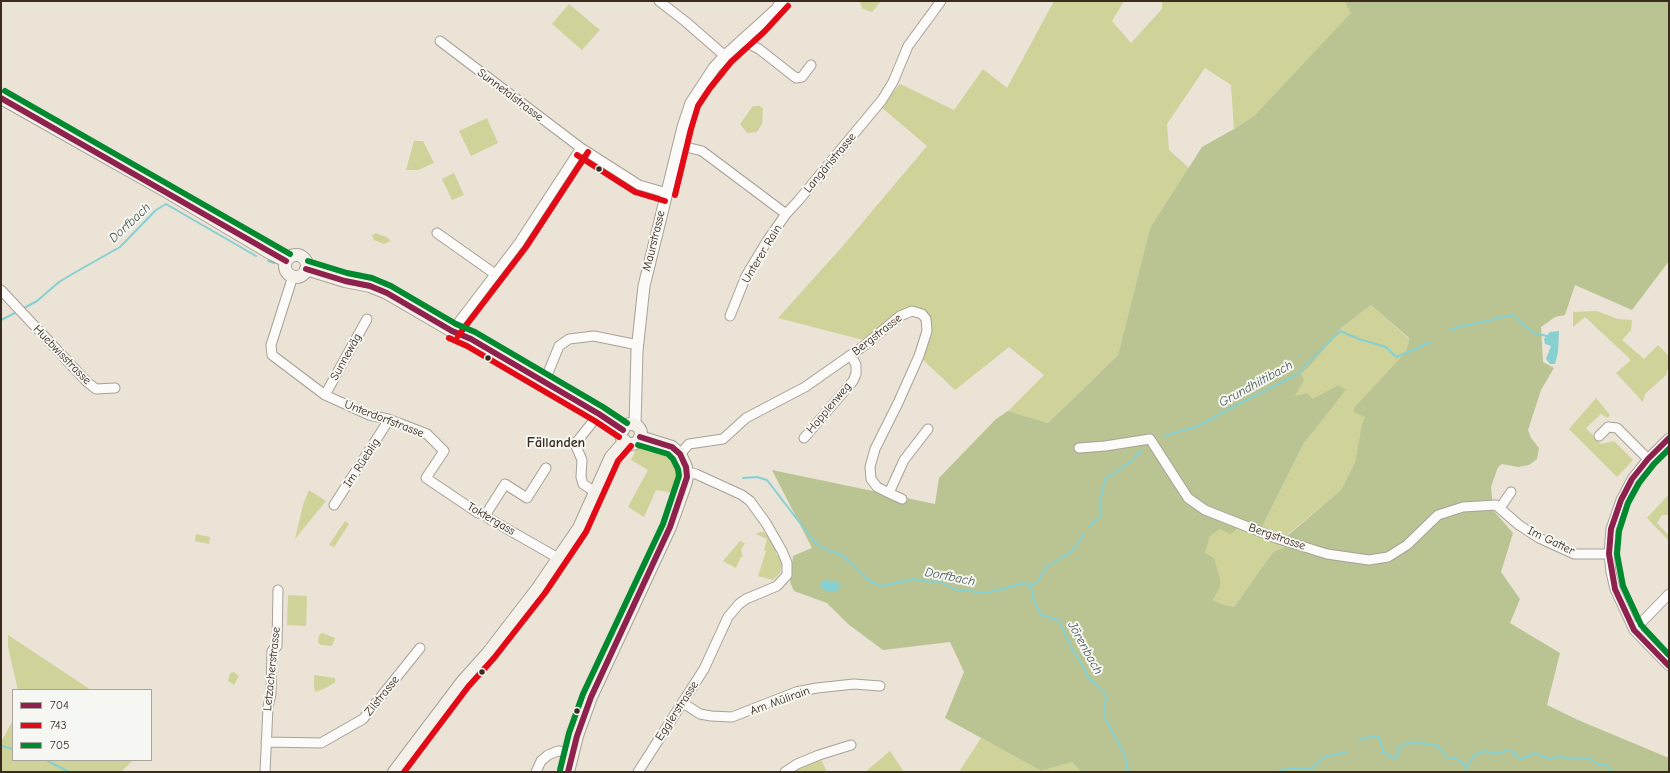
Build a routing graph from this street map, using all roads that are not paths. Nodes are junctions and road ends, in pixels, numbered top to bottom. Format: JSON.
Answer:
{"nodes":[{"id":1,"x":659,"y":1,"type":"edge"},
{"id":2,"x":782,"y":1,"type":"edge"},
{"id":3,"x":941,"y":1,"type":"edge"},
{"id":4,"x":745,"y":38,"type":"junction"},
{"id":5,"x":440,"y":41,"type":"dead end"},
{"id":6,"x":725,"y":56,"type":"junction"},
{"id":7,"x":812,"y":65,"type":"dead end"},
{"id":8,"x":1,"y":98,"type":"edge"},
{"id":9,"x":678,"y":146,"type":"junction"},
{"id":10,"x":581,"y":148,"type":"junction"},
{"id":11,"x":667,"y":193,"type":"junction"},
{"id":12,"x":786,"y":214,"type":"junction"},
{"id":13,"x":437,"y":233,"type":"dead end"},
{"id":14,"x":286,"y":261,"type":"junction"},
{"id":15,"x":306,"y":269,"type":"junction"},
{"id":16,"x":495,"y":274,"type":"junction"},
{"id":17,"x":293,"y":276,"type":"junction"},
{"id":18,"x":1,"y":290,"type":"edge"},
{"id":19,"x":730,"y":316,"type":"dead end"},
{"id":20,"x":367,"y":319,"type":"dead end"},
{"id":21,"x":452,"y":331,"type":"junction"},
{"id":22,"x":638,"y":345,"type":"junction"},
{"id":23,"x":851,"y":355,"type":"junction"},
{"id":24,"x":544,"y":383,"type":"junction"},
{"id":25,"x":115,"y":388,"type":"dead end"},
{"id":26,"x":324,"y":395,"type":"junction"},
{"id":27,"x":599,"y":414,"type":"junction"},
{"id":28,"x":388,"y":420,"type":"junction"},
{"id":29,"x":635,"y":425,"type":"junction"},
{"id":30,"x":928,"y":429,"type":"dead end"},
{"id":31,"x":624,"y":435,"type":"junction"},
{"id":32,"x":1599,"y":436,"type":"dead end"},
{"id":33,"x":640,"y":438,"type":"junction"},
{"id":34,"x":804,"y":438,"type":"dead end"},
{"id":35,"x":1669,"y":438,"type":"edge"},
{"id":36,"x":1079,"y":448,"type":"dead end"},
{"id":37,"x":680,"y":454,"type":"junction"},
{"id":38,"x":1648,"y":459,"type":"junction"},
{"id":39,"x":546,"y":468,"type":"dead end"},
{"id":40,"x":687,"y":472,"type":"junction"},
{"id":41,"x":426,"y":478,"type":"joint"},
{"id":42,"x":595,"y":492,"type":"junction"},
{"id":43,"x":1511,"y":492,"type":"dead end"},
{"id":44,"x":889,"y":493,"type":"junction"},
{"id":45,"x":902,"y":499,"type":"dead end"},
{"id":46,"x":334,"y":505,"type":"dead end"},
{"id":47,"x":1498,"y":507,"type":"junction"},
{"id":48,"x":486,"y":514,"type":"junction"},
{"id":49,"x":1609,"y":554,"type":"junction"},
{"id":50,"x":558,"y":558,"type":"junction"},
{"id":51,"x":278,"y":590,"type":"dead end"},
{"id":52,"x":1669,"y":594,"type":"edge"},
{"id":53,"x":1634,"y":630,"type":"junction"},
{"id":54,"x":420,"y":648,"type":"dead end"},
{"id":55,"x":1669,"y":666,"type":"edge"},
{"id":56,"x":880,"y":686,"type":"dead end"},
{"id":57,"x":683,"y":703,"type":"junction"},
{"id":58,"x":266,"y":742,"type":"junction"},
{"id":59,"x":851,"y":745,"type":"dead end"},
{"id":60,"x":573,"y":753,"type":"junction"},
{"id":61,"x":266,"y":772,"type":"edge"},
{"id":62,"x":394,"y":772,"type":"edge"},
{"id":63,"x":536,"y":772,"type":"edge"},
{"id":64,"x":568,"y":772,"type":"edge"},
{"id":65,"x":638,"y":772,"type":"edge"},
{"id":66,"x":785,"y":772,"type":"edge"}],
"edges":[{"from":1,"to":6,"type":"street"},
{"from":2,"to":4,"type":"street","name":"Maurstrasse"},
{"from":3,"to":12,"type":"street","name":"Langäristrasse"},
{"from":4,"to":6,"type":"street","name":"Maurstrasse"},
{"from":4,"to":7,"type":"street"},
{"from":5,"to":10,"type":"street","name":"Sunnetalstrasse"},
{"from":6,"to":9,"type":"street","name":"Maurstrasse"},
{"from":8,"to":14,"type":"main road"},
{"from":9,"to":11,"type":"street","name":"Maurstrasse"},
{"from":9,"to":12,"type":"street"},
{"from":10,"to":11,"type":"street","name":"Sunnetalstrasse"},
{"from":10,"to":16,"type":"street"},
{"from":11,"to":22,"type":"street","name":"Maurstrasse"},
{"from":12,"to":19,"type":"street","name":"Unterer Rain"},
{"from":13,"to":16,"type":"street"},
{"from":14,"to":15,"type":"main road"},
{"from":14,"to":17,"type":"main road"},
{"from":15,"to":17,"type":"main road"},
{"from":15,"to":21,"type":"main road"},
{"from":16,"to":21,"type":"street"},
{"from":17,"to":26,"type":"street","name":"Unterdorfstrasse"},
{"from":18,"to":25,"type":"street","name":"Huebwisstrasse"},
{"from":20,"to":26,"type":"street","name":"Sunnewäg"},
{"from":21,"to":24,"type":"main road"},
{"from":22,"to":24,"type":"street"},
{"from":22,"to":29,"type":"street","name":"Maurstrasse"},
{"from":23,"to":34,"type":"street","name":"Hopplenweg"},
{"from":23,"to":37,"type":"street","name":"Bergstrasse"},
{"from":23,"to":44,"type":"street","name":"Bergstrasse"},
{"from":24,"to":27,"type":"main road"},
{"from":26,"to":28,"type":"street","name":"Unterdorfstrasse"},
{"from":27,"to":31,"type":"main road"},
{"from":27,"to":42,"type":"street"},
{"from":28,"to":41,"type":"street","name":"Unterdorfstrasse"},
{"from":28,"to":46,"type":"street","name":"Im Rüeblig"},
{"from":29,"to":31,"type":"main road"},
{"from":29,"to":33,"type":"main road"},
{"from":30,"to":44,"type":"street"},
{"from":31,"to":33,"type":"main road"},
{"from":31,"to":42,"type":"main road"},
{"from":32,"to":38,"type":"street"},
{"from":33,"to":37,"type":"main road"},
{"from":35,"to":38,"type":"street"},
{"from":36,"to":47,"type":"street","name":"Bergstrasse"},
{"from":37,"to":40,"type":"main road"},
{"from":38,"to":49,"type":"street"},
{"from":39,"to":48,"type":"street"},
{"from":40,"to":57,"type":"street","name":"Egglerstrasse"},
{"from":40,"to":60,"type":"main road"},
{"from":41,"to":48,"type":"street","name":"Toktergass"},
{"from":42,"to":50,"type":"main road"},
{"from":43,"to":47,"type":"street"},
{"from":44,"to":45,"type":"street","name":"Bergstrasse"},
{"from":47,"to":49,"type":"street","name":"Im Gatter"},
{"from":48,"to":50,"type":"street","name":"Toktergass"},
{"from":49,"to":53,"type":"street"},
{"from":50,"to":62,"type":"main road"},
{"from":51,"to":58,"type":"street","name":"Letzacherstrasse"},
{"from":52,"to":53,"type":"street"},
{"from":53,"to":55,"type":"street"},
{"from":54,"to":58,"type":"street","name":"Zilstrasse"},
{"from":56,"to":57,"type":"street","name":"Am Mülirain"},
{"from":57,"to":65,"type":"street","name":"Egglerstrasse"},
{"from":58,"to":61,"type":"street","name":"Letzacherstrasse"},
{"from":59,"to":66,"type":"street"},
{"from":60,"to":63,"type":"street"},
{"from":60,"to":64,"type":"main road"}]}
